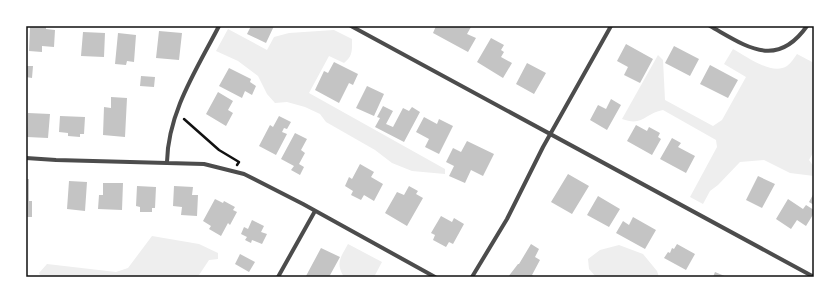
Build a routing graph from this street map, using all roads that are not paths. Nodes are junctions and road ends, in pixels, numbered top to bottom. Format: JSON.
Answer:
{"nodes":[{"id":1,"x":219,"y":26,"type":"edge"},
{"id":2,"x":351,"y":26,"type":"edge"},
{"id":3,"x":611,"y":26,"type":"edge"},
{"id":4,"x":710,"y":26,"type":"edge"},
{"id":5,"x":807,"y":26,"type":"edge"},
{"id":6,"x":550,"y":134,"type":"junction"},
{"id":7,"x":26,"y":158,"type":"edge"},
{"id":8,"x":167,"y":162,"type":"junction"},
{"id":9,"x":315,"y":211,"type":"junction"},
{"id":10,"x":814,"y":276,"type":"edge"},
{"id":11,"x":278,"y":277,"type":"edge"},
{"id":12,"x":435,"y":277,"type":"edge"},
{"id":13,"x":472,"y":277,"type":"edge"}],
"edges":[{"from":1,"to":8,"type":"street"},
{"from":2,"to":6,"type":"street"},
{"from":3,"to":6,"type":"street"},
{"from":4,"to":5,"type":"street"},
{"from":6,"to":10,"type":"street"},
{"from":6,"to":13,"type":"street"},
{"from":7,"to":8,"type":"street"},
{"from":8,"to":9,"type":"street"},
{"from":9,"to":11,"type":"street"},
{"from":9,"to":12,"type":"street"}]}
